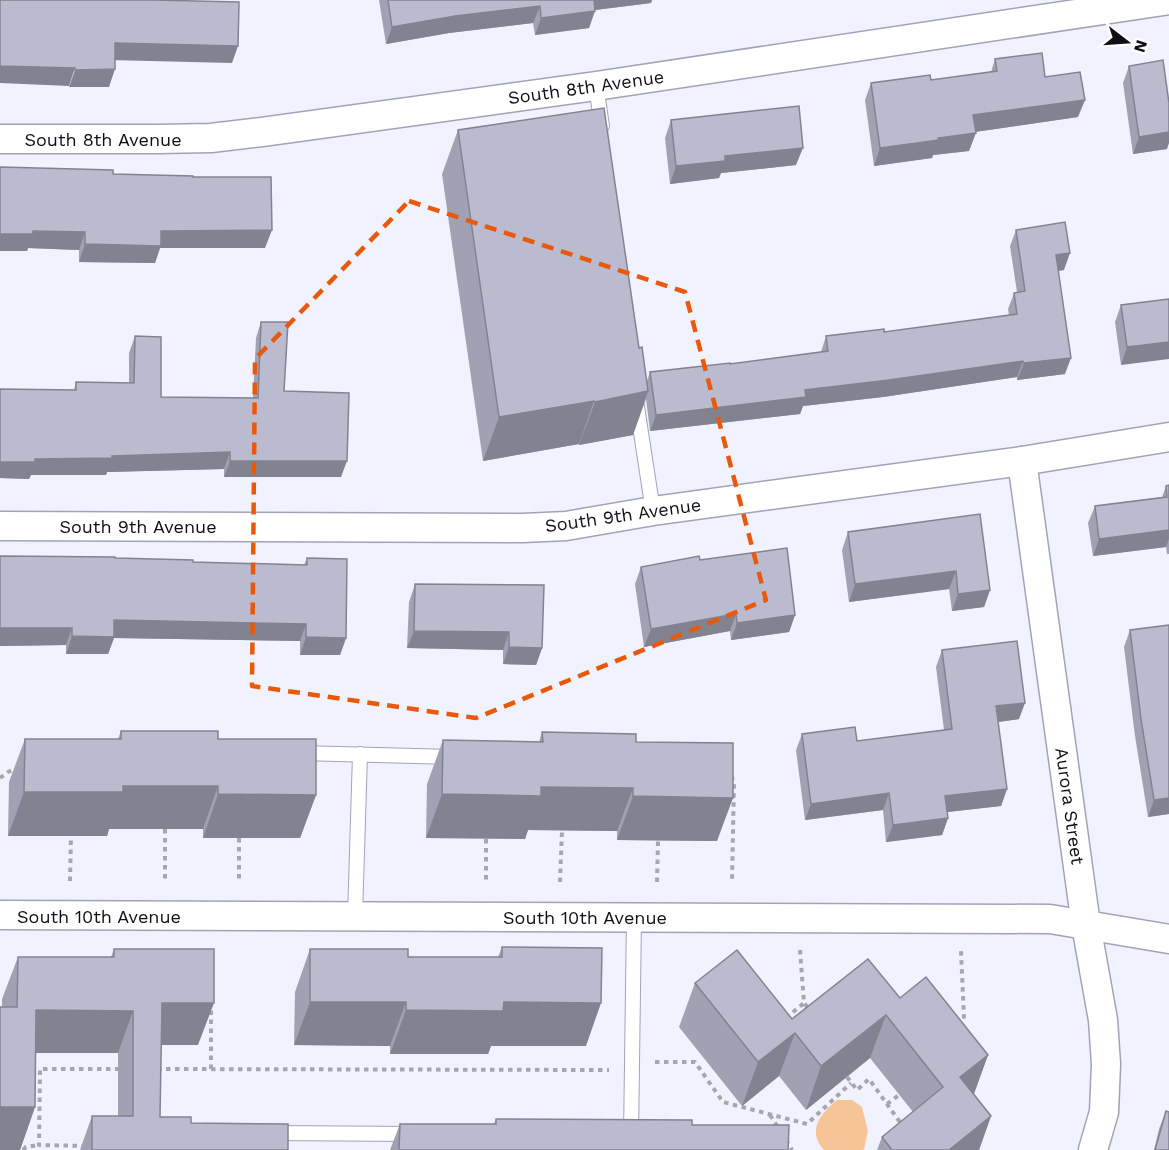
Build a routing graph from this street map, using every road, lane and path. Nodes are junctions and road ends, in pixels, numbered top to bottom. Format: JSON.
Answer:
{"nodes":[{"id":1,"x":1169,"y":0,"type":"edge"},
{"id":2,"x":596,"y":86,"type":"junction"},
{"id":3,"x":0,"y":139,"type":"edge"},
{"id":4,"x":604,"y":140,"type":"edge"},
{"id":5,"x":634,"y":384,"type":"edge"},
{"id":6,"x":1169,"y":437,"type":"edge"},
{"id":7,"x":1022,"y":461,"type":"junction"},
{"id":8,"x":653,"y":511,"type":"junction"},
{"id":9,"x":0,"y":526,"type":"edge"},
{"id":10,"x":288,"y":752,"type":"edge"},
{"id":11,"x":360,"y":754,"type":"junction"},
{"id":12,"x":473,"y":757,"type":"edge"},
{"id":13,"x":27,"y":769,"type":"edge"},
{"id":14,"x":730,"y":775,"type":"edge"},
{"id":15,"x":0,"y":778,"type":"edge"},
{"id":16,"x":165,"y":829,"type":"edge"},
{"id":17,"x":562,"y":831,"type":"dead end"},
{"id":18,"x":71,"y":836,"type":"dead end"},
{"id":19,"x":239,"y":838,"type":"dead end"},
{"id":20,"x":486,"y":838,"type":"dead end"},
{"id":21,"x":658,"y":840,"type":"dead end"},
{"id":22,"x":70,"y":881,"type":"dead end"},
{"id":23,"x":165,"y":881,"type":"dead end"},
{"id":24,"x":239,"y":881,"type":"dead end"},
{"id":25,"x":486,"y":882,"type":"dead end"},
{"id":26,"x":560,"y":882,"type":"dead end"},
{"id":27,"x":657,"y":882,"type":"dead end"},
{"id":28,"x":732,"y":882,"type":"dead end"},
{"id":29,"x":0,"y":915,"type":"edge"},
{"id":30,"x":355,"y":917,"type":"junction"},
{"id":31,"x":634,"y":918,"type":"junction"},
{"id":32,"x":1086,"y":925,"type":"junction"},
{"id":33,"x":1169,"y":939,"type":"edge"},
{"id":34,"x":800,"y":951,"type":"dead end"},
{"id":35,"x":961,"y":951,"type":"dead end"},
{"id":36,"x":212,"y":998,"type":"edge"},
{"id":37,"x":804,"y":1003,"type":"junction"},
{"id":38,"x":810,"y":1011,"type":"edge"},
{"id":39,"x":786,"y":1018,"type":"edge"},
{"id":40,"x":957,"y":1028,"type":"edge"},
{"id":41,"x":632,"y":1062,"type":"junction"},
{"id":42,"x":125,"y":1069,"type":"dead end"},
{"id":43,"x":211,"y":1069,"type":"junction"},
{"id":44,"x":150,"y":1070,"type":"edge"},
{"id":45,"x":616,"y":1070,"type":"dead end"},
{"id":46,"x":847,"y":1077,"type":"edge"},
{"id":47,"x":851,"y":1083,"type":"junction"},
{"id":48,"x":899,"y":1095,"type":"dead end"},
{"id":49,"x":887,"y":1104,"type":"junction"},
{"id":50,"x":770,"y":1114,"type":"junction"},
{"id":51,"x":900,"y":1132,"type":"edge"},
{"id":52,"x":259,"y":1133,"type":"edge"},
{"id":53,"x":424,"y":1134,"type":"edge"},
{"id":54,"x":39,"y":1145,"type":"junction"},
{"id":55,"x":93,"y":1146,"type":"edge"},
{"id":56,"x":642,"y":1146,"type":"edge"},
{"id":57,"x":23,"y":1150,"type":"edge"},
{"id":58,"x":792,"y":1150,"type":"edge"},
{"id":59,"x":1093,"y":1150,"type":"edge"}],
"edges":[{"from":1,"to":2,"type":"street","name":"South 8th Avenue"},
{"from":2,"to":3,"type":"street","name":"South 8th Avenue"},
{"from":2,"to":4,"type":"lane"},
{"from":5,"to":8,"type":"lane"},
{"from":6,"to":7,"type":"street","name":"South 9th Avenue"},
{"from":7,"to":8,"type":"street","name":"South 9th Avenue"},
{"from":7,"to":32,"type":"street","name":"Aurora Street"},
{"from":8,"to":9,"type":"street","name":"South 9th Avenue"},
{"from":10,"to":11,"type":"lane"},
{"from":11,"to":12,"type":"lane"},
{"from":11,"to":30,"type":"lane"},
{"from":13,"to":15,"type":"path"},
{"from":14,"to":28,"type":"path"},
{"from":16,"to":23,"type":"path"},
{"from":17,"to":26,"type":"path"},
{"from":18,"to":22,"type":"path"},
{"from":19,"to":24,"type":"path"},
{"from":20,"to":25,"type":"path"},
{"from":21,"to":27,"type":"path"},
{"from":29,"to":30,"type":"street","name":"South 10th Avenue"},
{"from":30,"to":31,"type":"street","name":"South 10th Avenue"},
{"from":31,"to":32,"type":"street","name":"South 10th Avenue"},
{"from":31,"to":41,"type":"lane"},
{"from":32,"to":33,"type":"street","name":"South 10th Avenue"},
{"from":32,"to":59,"type":"street","name":"Aurora Street"},
{"from":34,"to":37,"type":"path"},
{"from":35,"to":40,"type":"path"},
{"from":36,"to":43,"type":"path"},
{"from":37,"to":38,"type":"path"},
{"from":37,"to":39,"type":"path"},
{"from":41,"to":50,"type":"path"},
{"from":41,"to":56,"type":"lane"},
{"from":42,"to":54,"type":"path"},
{"from":43,"to":44,"type":"path"},
{"from":43,"to":45,"type":"path"},
{"from":46,"to":47,"type":"path"},
{"from":47,"to":49,"type":"path"},
{"from":47,"to":50,"type":"path"},
{"from":48,"to":49,"type":"path"},
{"from":49,"to":51,"type":"path"},
{"from":50,"to":58,"type":"path"},
{"from":52,"to":53,"type":"lane"},
{"from":54,"to":55,"type":"path"},
{"from":54,"to":57,"type":"path"}]}
